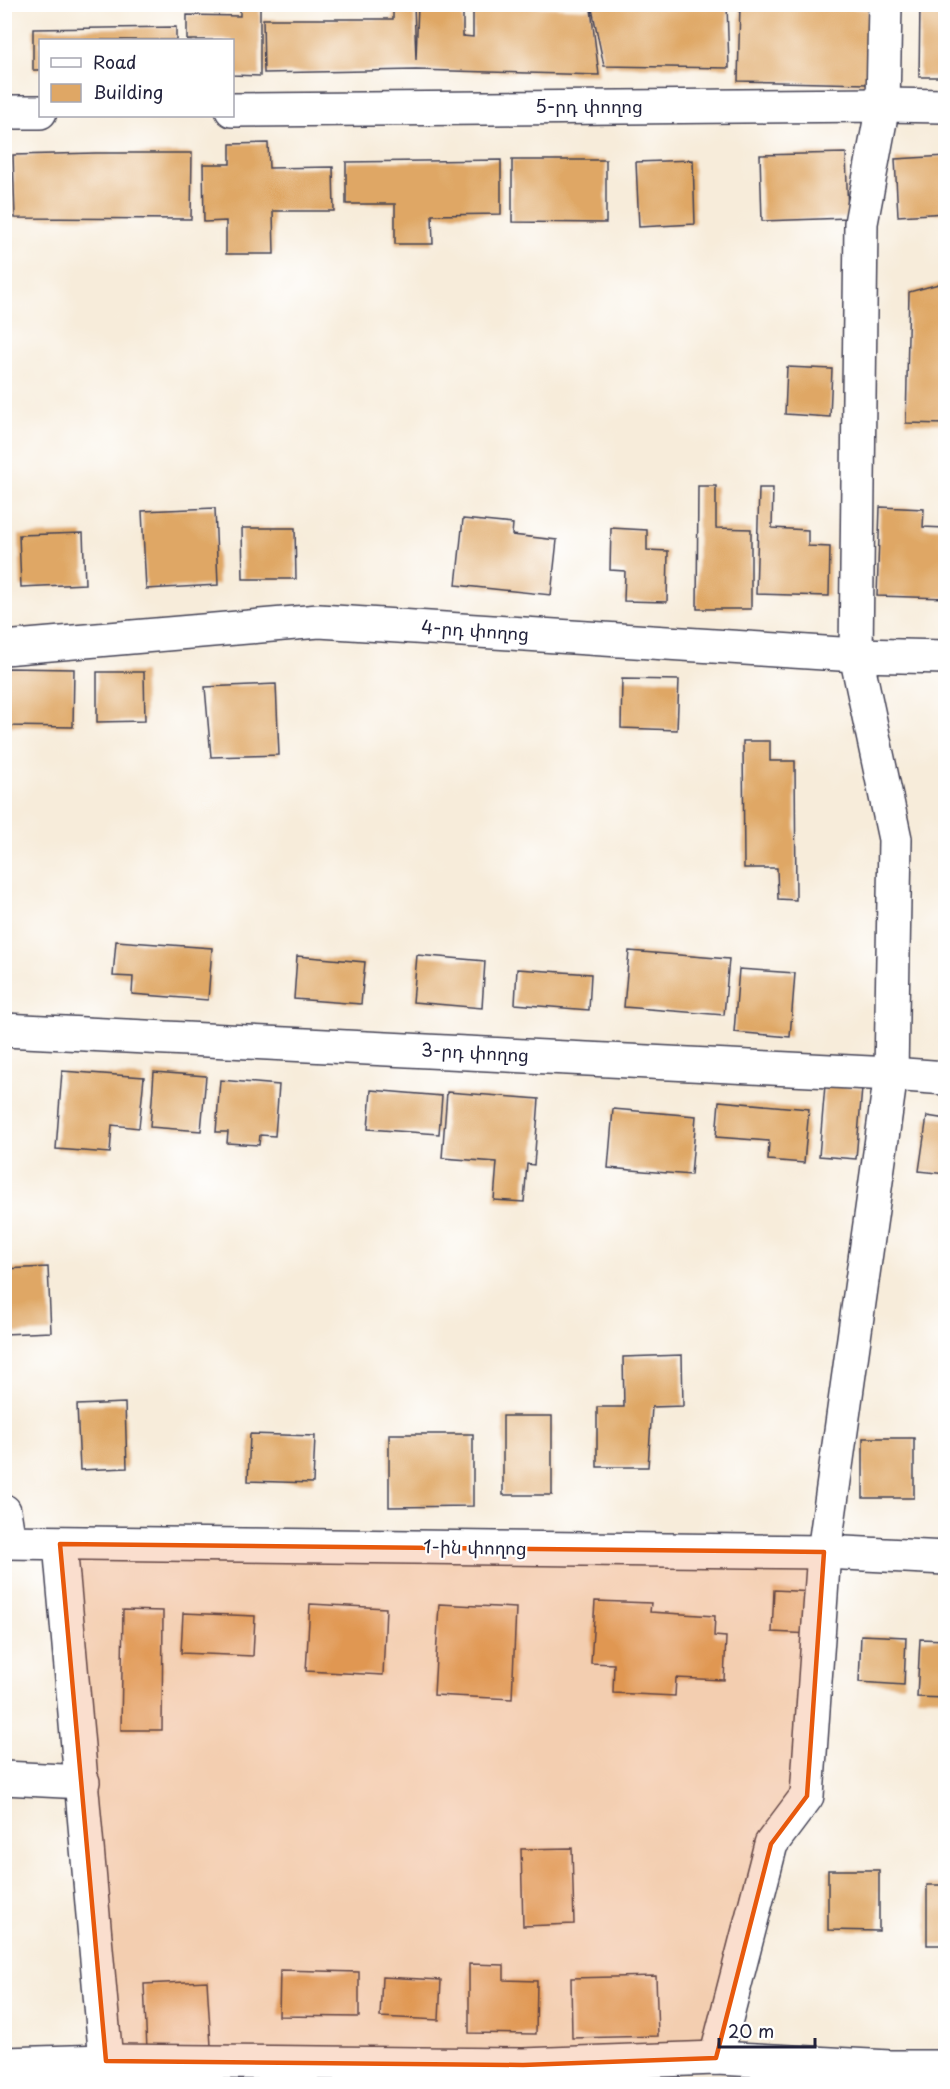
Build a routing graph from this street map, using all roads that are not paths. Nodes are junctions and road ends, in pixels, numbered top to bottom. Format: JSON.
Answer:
{"nodes":[{"id":1,"x":885,"y":4,"type":"edge"},
{"id":2,"x":883,"y":105,"type":"junction"},
{"id":3,"x":945,"y":106,"type":"edge"},
{"id":4,"x":234,"y":110,"type":"edge"},
{"id":5,"x":4,"y":112,"type":"edge"},
{"id":6,"x":39,"y":112,"type":"edge"},
{"id":7,"x":4,"y":648,"type":"edge"},
{"id":8,"x":856,"y":655,"type":"junction"},
{"id":9,"x":945,"y":657,"type":"edge"},
{"id":10,"x":4,"y":1030,"type":"edge"},
{"id":11,"x":891,"y":1074,"type":"junction"},
{"id":12,"x":945,"y":1078,"type":"edge"},
{"id":13,"x":6,"y":1532,"type":"edge"},
{"id":14,"x":60,"y":1544,"type":"junction"},
{"id":15,"x":824,"y":1552,"type":"junction"},
{"id":16,"x":945,"y":1558,"type":"edge"},
{"id":17,"x":4,"y":1778,"type":"edge"},
{"id":18,"x":83,"y":1782,"type":"junction"},
{"id":19,"x":716,"y":2058,"type":"junction"},
{"id":20,"x":106,"y":2061,"type":"junction"},
{"id":21,"x":5,"y":2065,"type":"edge"},
{"id":22,"x":945,"y":2067,"type":"edge"},
{"id":23,"x":521,"y":2075,"type":"edge"},
{"id":24,"x":888,"y":2076,"type":"edge"}],
"edges":[{"from":1,"to":2,"type":"street"},
{"from":2,"to":3,"type":"street","name":"5-րդ փողոց"},
{"from":2,"to":4,"type":"street","name":"5-րդ փողոց"},
{"from":2,"to":8,"type":"street"},
{"from":5,"to":6,"type":"street"},
{"from":7,"to":8,"type":"street","name":"4-րդ փողոց"},
{"from":8,"to":9,"type":"street","name":"4-րդ փողոց"},
{"from":8,"to":11,"type":"street"},
{"from":10,"to":11,"type":"street","name":"3-րդ փողոց"},
{"from":11,"to":12,"type":"street","name":"3-րդ փողոց"},
{"from":11,"to":15,"type":"street"},
{"from":13,"to":14,"type":"street","name":"1-ին փողոց"},
{"from":14,"to":15,"type":"street","name":"1-ին փողոց"},
{"from":14,"to":18,"type":"street"},
{"from":15,"to":16,"type":"street","name":"1-ին փողոց"},
{"from":15,"to":19,"type":"street"},
{"from":17,"to":18,"type":"street"},
{"from":18,"to":20,"type":"street"},
{"from":19,"to":23,"type":"street"},
{"from":19,"to":24,"type":"street"},
{"from":20,"to":21,"type":"street"},
{"from":20,"to":23,"type":"street"},
{"from":22,"to":24,"type":"street"}]}
